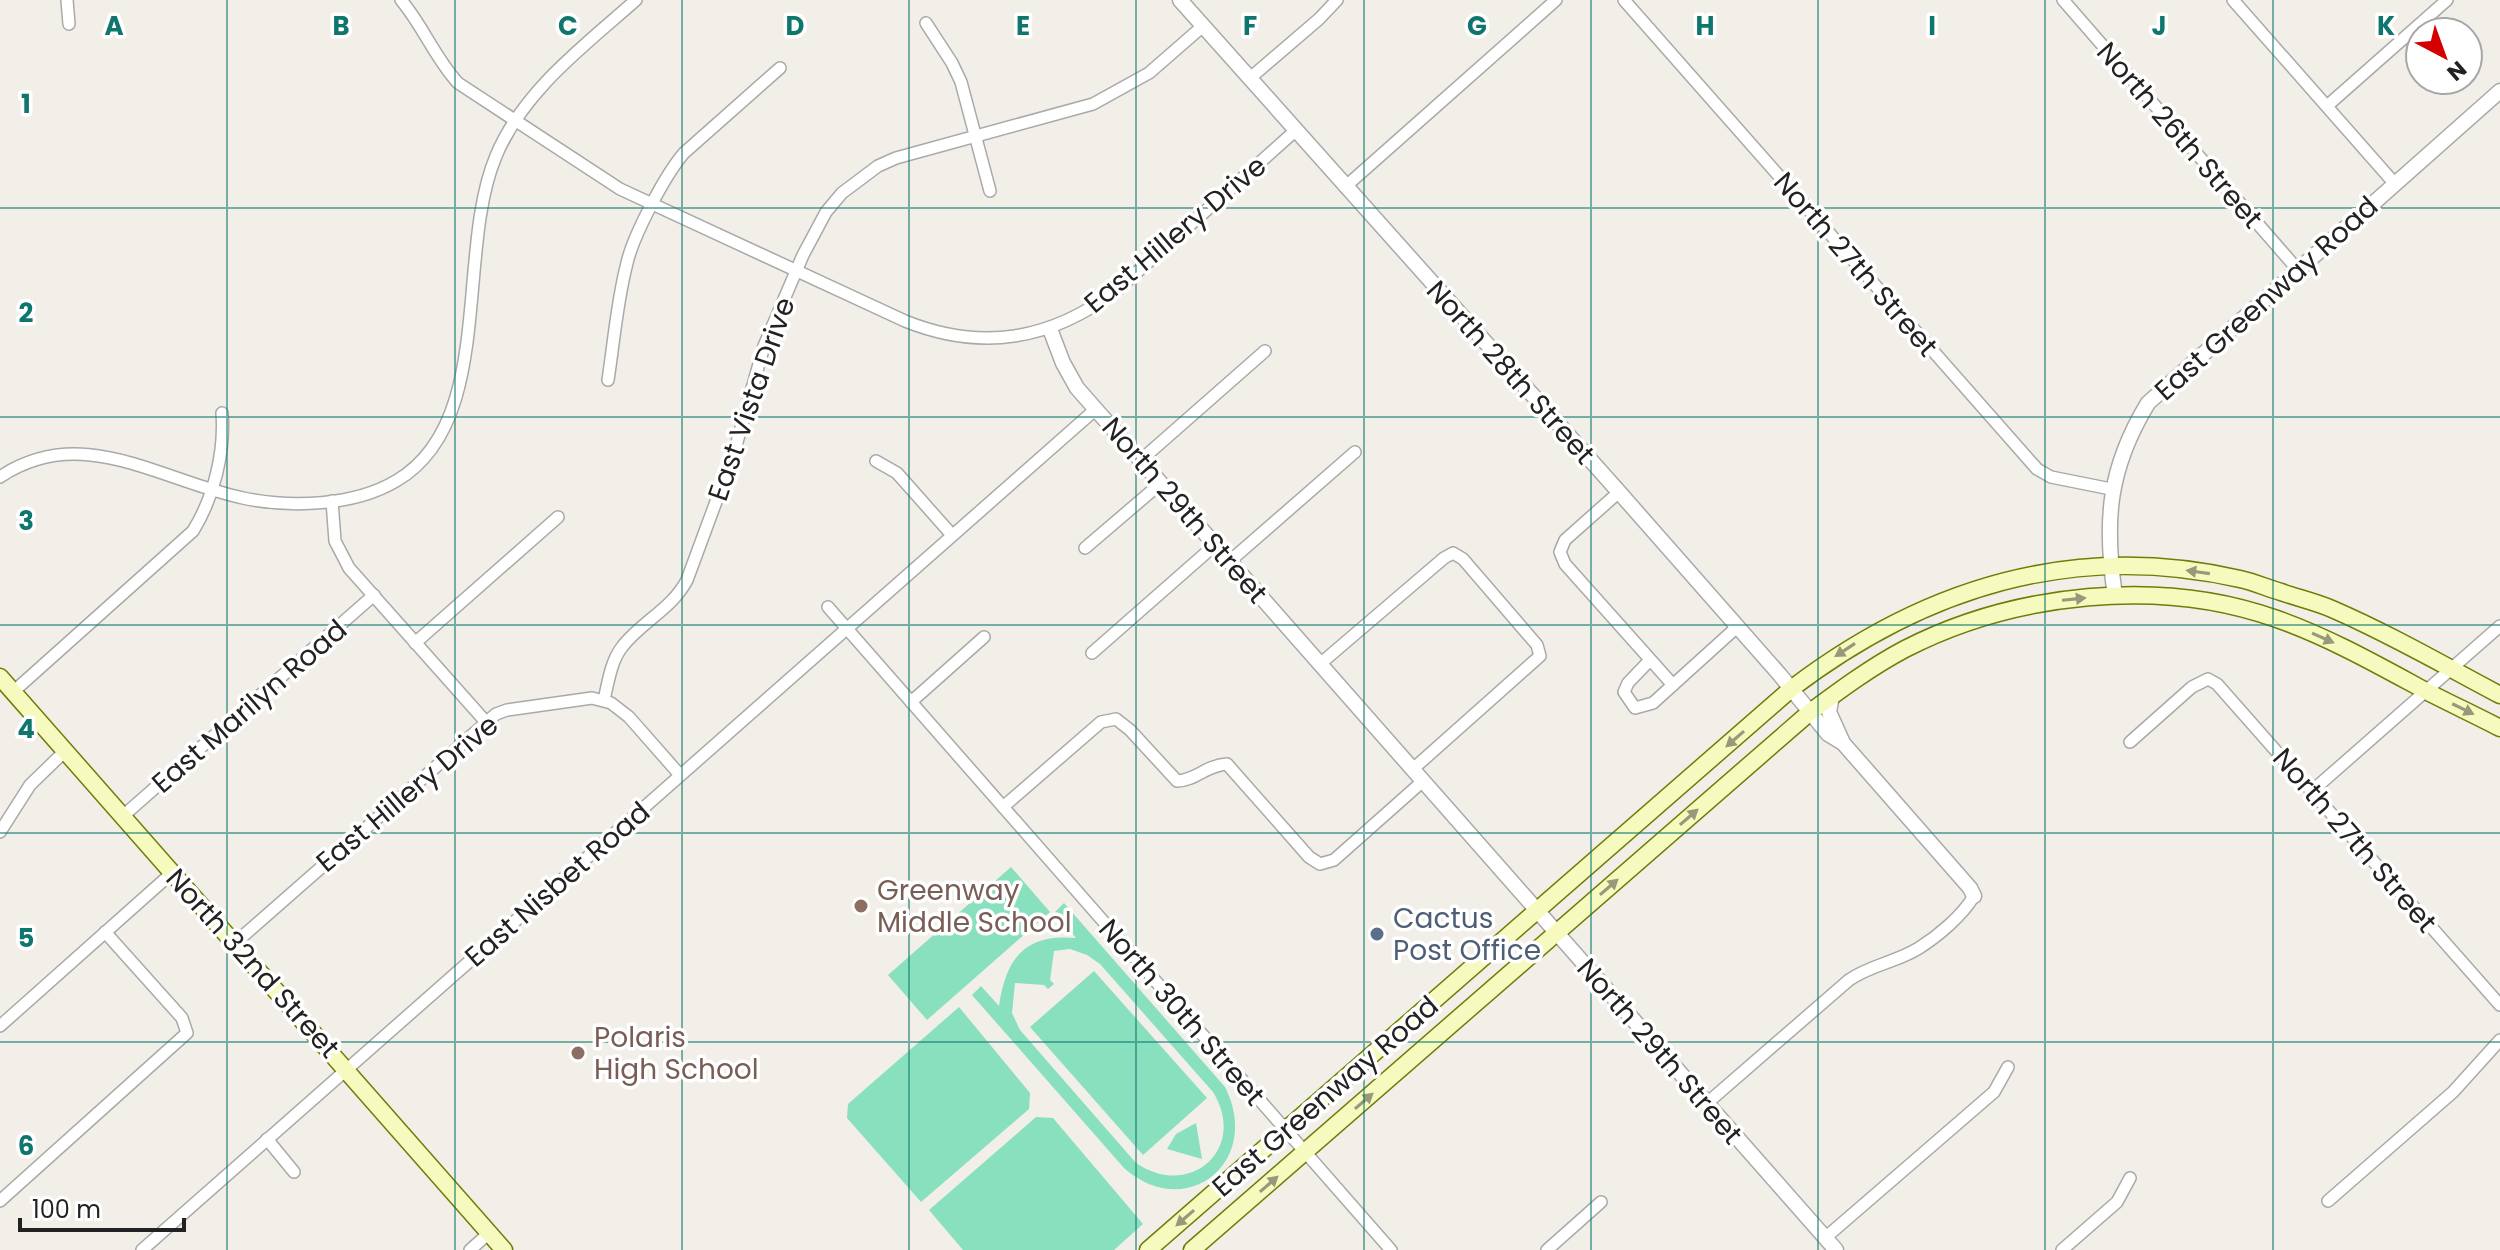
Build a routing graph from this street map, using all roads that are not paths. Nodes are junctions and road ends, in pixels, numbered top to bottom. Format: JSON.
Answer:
{"nodes":[{"id":1,"x":67,"y":0,"type":"edge"},
{"id":2,"x":401,"y":0,"type":"edge"},
{"id":3,"x":636,"y":0,"type":"edge"},
{"id":4,"x":1180,"y":0,"type":"edge"},
{"id":5,"x":1337,"y":0,"type":"edge"},
{"id":6,"x":1556,"y":0,"type":"edge"},
{"id":7,"x":1624,"y":0,"type":"edge"},
{"id":8,"x":2063,"y":0,"type":"edge"},
{"id":9,"x":2233,"y":0,"type":"edge"},
{"id":10,"x":2447,"y":0,"type":"edge"},
{"id":11,"x":926,"y":23,"type":"dead end"},
{"id":12,"x":69,"y":24,"type":"dead end"},
{"id":13,"x":1203,"y":26,"type":"junction"},
{"id":14,"x":780,"y":68,"type":"dead end"},
{"id":15,"x":1249,"y":79,"type":"junction"},
{"id":16,"x":2500,"y":91,"type":"edge"},
{"id":17,"x":2327,"y":106,"type":"junction"},
{"id":18,"x":514,"y":122,"type":"junction"},
{"id":19,"x":1295,"y":131,"type":"junction"},
{"id":20,"x":975,"y":137,"type":"junction"},
{"id":21,"x":2395,"y":184,"type":"junction"},
{"id":22,"x":1345,"y":187,"type":"junction"},
{"id":23,"x":990,"y":191,"type":"dead end"},
{"id":24,"x":652,"y":205,"type":"junction"},
{"id":25,"x":2298,"y":270,"type":"junction"},
{"id":26,"x":796,"y":271,"type":"junction"},
{"id":27,"x":1050,"y":329,"type":"junction"},
{"id":28,"x":1265,"y":351,"type":"dead end"},
{"id":29,"x":608,"y":380,"type":"dead end"},
{"id":30,"x":1096,"y":409,"type":"junction"},
{"id":31,"x":222,"y":413,"type":"dead end"},
{"id":32,"x":1355,"y":452,"type":"dead end"},
{"id":33,"x":1141,"y":460,"type":"junction"},
{"id":34,"x":876,"y":461,"type":"dead end"},
{"id":35,"x":0,"y":477,"type":"edge"},
{"id":36,"x":1161,"y":483,"type":"junction"},
{"id":37,"x":210,"y":489,"type":"junction"},
{"id":38,"x":2111,"y":489,"type":"junction"},
{"id":39,"x":1619,"y":492,"type":"junction"},
{"id":40,"x":332,"y":501,"type":"junction"},
{"id":41,"x":558,"y":517,"type":"dead end"},
{"id":42,"x":952,"y":535,"type":"junction"},
{"id":43,"x":1215,"y":545,"type":"junction"},
{"id":44,"x":1085,"y":548,"type":"dead end"},
{"id":45,"x":1230,"y":561,"type":"junction"},
{"id":46,"x":2110,"y":566,"type":"junction"},
{"id":47,"x":2287,"y":594,"type":"junction"},
{"id":48,"x":374,"y":595,"type":"junction"},
{"id":49,"x":2115,"y":596,"type":"junction"},
{"id":50,"x":1945,"y":599,"type":"junction"},
{"id":51,"x":828,"y":607,"type":"dead end"},
{"id":52,"x":2276,"y":619,"type":"junction"},
{"id":53,"x":2500,"y":626,"type":"edge"},
{"id":54,"x":1737,"y":627,"type":"junction"},
{"id":55,"x":1957,"y":628,"type":"junction"},
{"id":56,"x":847,"y":629,"type":"junction"},
{"id":57,"x":984,"y":637,"type":"dead end"},
{"id":58,"x":415,"y":643,"type":"junction"},
{"id":59,"x":1092,"y":653,"type":"dead end"},
{"id":60,"x":1650,"y":660,"type":"junction"},
{"id":61,"x":1320,"y":664,"type":"junction"},
{"id":62,"x":2451,"y":669,"type":"junction"},
{"id":63,"x":0,"y":677,"type":"edge"},
{"id":64,"x":1673,"y":685,"type":"junction"},
{"id":65,"x":1791,"y":689,"type":"junction"},
{"id":66,"x":2426,"y":690,"type":"junction"},
{"id":67,"x":13,"y":692,"type":"junction"},
{"id":68,"x":2500,"y":695,"type":"edge"},
{"id":69,"x":1832,"y":696,"type":"junction"},
{"id":70,"x":604,"y":700,"type":"junction"},
{"id":71,"x":911,"y":702,"type":"junction"},
{"id":72,"x":1809,"y":713,"type":"junction"},
{"id":73,"x":485,"y":721,"type":"junction"},
{"id":74,"x":2500,"y":728,"type":"edge"},
{"id":75,"x":2130,"y":742,"type":"dead end"},
{"id":76,"x":1843,"y":743,"type":"junction"},
{"id":77,"x":65,"y":751,"type":"junction"},
{"id":78,"x":1413,"y":769,"type":"junction"},
{"id":79,"x":1700,"y":769,"type":"junction"},
{"id":80,"x":680,"y":775,"type":"junction"},
{"id":81,"x":1423,"y":781,"type":"junction"},
{"id":82,"x":2312,"y":791,"type":"junction"},
{"id":83,"x":1716,"y":794,"type":"junction"},
{"id":84,"x":1003,"y":807,"type":"junction"},
{"id":85,"x":123,"y":816,"type":"junction"},
{"id":86,"x":0,"y":832,"type":"edge"},
{"id":87,"x":173,"y":872,"type":"junction"},
{"id":88,"x":1974,"y":896,"type":"joint"},
{"id":89,"x":1538,"y":911,"type":"junction"},
{"id":90,"x":105,"y":932,"type":"junction"},
{"id":91,"x":1557,"y":933,"type":"junction"},
{"id":92,"x":235,"y":943,"type":"junction"},
{"id":93,"x":2500,"y":1005,"type":"edge"},
{"id":94,"x":0,"y":1026,"type":"edge"},
{"id":95,"x":2500,"y":1040,"type":"edge"},
{"id":96,"x":2008,"y":1067,"type":"dead end"},
{"id":97,"x":347,"y":1069,"type":"junction"},
{"id":98,"x":1706,"y":1104,"type":"junction"},
{"id":99,"x":1286,"y":1131,"type":"junction"},
{"id":100,"x":267,"y":1139,"type":"junction"},
{"id":101,"x":1305,"y":1152,"type":"junction"},
{"id":102,"x":294,"y":1172,"type":"dead end"},
{"id":103,"x":2130,"y":1178,"type":"dead end"},
{"id":104,"x":0,"y":1201,"type":"edge"},
{"id":105,"x":2328,"y":1201,"type":"dead end"},
{"id":106,"x":1601,"y":1202,"type":"dead end"},
{"id":107,"x":489,"y":1233,"type":"junction"},
{"id":108,"x":1825,"y":1238,"type":"junction"},
{"id":109,"x":149,"y":1248,"type":"edge"},
{"id":110,"x":470,"y":1250,"type":"edge"},
{"id":111,"x":504,"y":1250,"type":"edge"},
{"id":112,"x":1148,"y":1250,"type":"edge"},
{"id":113,"x":1192,"y":1250,"type":"edge"},
{"id":114,"x":1391,"y":1250,"type":"edge"},
{"id":115,"x":1547,"y":1250,"type":"edge"},
{"id":116,"x":1836,"y":1250,"type":"edge"},
{"id":117,"x":2062,"y":1250,"type":"edge"}],
"edges":[{"from":1,"to":12,"type":"street"},
{"from":2,"to":18,"type":"street"},
{"from":3,"to":18,"type":"street"},
{"from":4,"to":13,"type":"street","name":"North 28th Street"},
{"from":5,"to":15,"type":"street"},
{"from":6,"to":22,"type":"street"},
{"from":7,"to":38,"type":"street","name":"North 27th Street"},
{"from":8,"to":25,"type":"street","name":"North 26th Street"},
{"from":9,"to":17,"type":"street"},
{"from":10,"to":17,"type":"street"},
{"from":11,"to":20,"type":"street"},
{"from":13,"to":15,"type":"street","name":"North 28th Street"},
{"from":13,"to":20,"type":"street","name":"East Vista Drive"},
{"from":14,"to":24,"type":"street"},
{"from":15,"to":19,"type":"street","name":"North 28th Street"},
{"from":16,"to":21,"type":"street","name":"East Greenway Road"},
{"from":17,"to":21,"type":"street"},
{"from":18,"to":24,"type":"street"},
{"from":18,"to":40,"type":"street"},
{"from":19,"to":22,"type":"street","name":"North 28th Street"},
{"from":19,"to":27,"type":"street","name":"East Hillery Drive"},
{"from":20,"to":23,"type":"street"},
{"from":20,"to":26,"type":"street","name":"East Vista Drive"},
{"from":21,"to":25,"type":"street","name":"East Greenway Road"},
{"from":22,"to":39,"type":"street","name":"North 28th Street"},
{"from":24,"to":26,"type":"street"},
{"from":24,"to":29,"type":"street"},
{"from":25,"to":38,"type":"street","name":"East Greenway Road"},
{"from":26,"to":27,"type":"street"},
{"from":26,"to":70,"type":"street","name":"East Vista Drive"},
{"from":27,"to":30,"type":"street","name":"North 29th Street"},
{"from":28,"to":33,"type":"street"},
{"from":30,"to":33,"type":"street","name":"North 29th Street"},
{"from":30,"to":42,"type":"street","name":"East Nisbet Road"},
{"from":31,"to":37,"type":"street"},
{"from":32,"to":45,"type":"street"},
{"from":33,"to":36,"type":"street","name":"North 29th Street"},
{"from":34,"to":42,"type":"street"},
{"from":35,"to":37,"type":"street"},
{"from":36,"to":43,"type":"street","name":"North 29th Street"},
{"from":36,"to":44,"type":"street"},
{"from":37,"to":40,"type":"street"},
{"from":37,"to":67,"type":"street"},
{"from":38,"to":46,"type":"street","name":"East Greenway Road"},
{"from":39,"to":54,"type":"street","name":"North 28th Street"},
{"from":39,"to":60,"type":"street"},
{"from":40,"to":48,"type":"street"},
{"from":41,"to":58,"type":"street"},
{"from":42,"to":56,"type":"street","name":"East Nisbet Road"},
{"from":43,"to":45,"type":"street","name":"North 29th Street"},
{"from":43,"to":59,"type":"street"},
{"from":45,"to":61,"type":"street","name":"North 29th Street"},
{"from":47,"to":46,"type":"main road","name":"East Greenway Road","one_way":true},
{"from":46,"to":49,"type":"street","name":"East Greenway Road"},
{"from":46,"to":50,"type":"main road","name":"East Greenway Road"},
{"from":47,"to":52,"type":"main road"},
{"from":47,"to":62,"type":"main road","name":"East Greenway Road"},
{"from":48,"to":58,"type":"street"},
{"from":48,"to":85,"type":"street","name":"East Marilyn Road"},
{"from":49,"to":52,"type":"main road","name":"East Greenway Road"},
{"from":55,"to":49,"type":"main road","name":"East Greenway Road","one_way":true},
{"from":50,"to":55,"type":"main road"},
{"from":50,"to":65,"type":"main road","name":"East Greenway Road","one_way":true},
{"from":51,"to":56,"type":"street"},
{"from":52,"to":66,"type":"main road","name":"East Greenway Road","one_way":true},
{"from":53,"to":62,"type":"street"},
{"from":54,"to":64,"type":"street"},
{"from":54,"to":65,"type":"street","name":"North 28th Street"},
{"from":55,"to":69,"type":"main road","name":"East Greenway Road"},
{"from":56,"to":71,"type":"street","name":"North 30th Street"},
{"from":56,"to":80,"type":"street","name":"East Nisbet Road"},
{"from":57,"to":71,"type":"street"},
{"from":58,"to":73,"type":"street"},
{"from":60,"to":64,"type":"street"},
{"from":60,"to":64,"type":"street"},
{"from":61,"to":78,"type":"street","name":"North 29th Street"},
{"from":61,"to":78,"type":"street"},
{"from":62,"to":66,"type":"street"},
{"from":62,"to":68,"type":"main road","name":"East Greenway Road"},
{"from":63,"to":67,"type":"main road","name":"North 32nd Street"},
{"from":65,"to":72,"type":"street","name":"North 28th Street"},
{"from":65,"to":79,"type":"main road","name":"East Greenway Road","one_way":true},
{"from":66,"to":74,"type":"main road","name":"East Greenway Road","one_way":true},
{"from":66,"to":82,"type":"street"},
{"from":67,"to":77,"type":"main road","name":"North 32nd Street"},
{"from":69,"to":72,"type":"main road","name":"East Greenway Road"},
{"from":69,"to":76,"type":"street","name":"North 28th Street"},
{"from":70,"to":73,"type":"street","name":"East Hillery Drive"},
{"from":70,"to":80,"type":"street"},
{"from":71,"to":84,"type":"street","name":"North 30th Street"},
{"from":72,"to":76,"type":"street","name":"North 28th Street"},
{"from":72,"to":83,"type":"main road","name":"East Greenway Road"},
{"from":73,"to":92,"type":"street","name":"East Hillery Drive"},
{"from":75,"to":82,"type":"street","name":"North 27th Street"},
{"from":76,"to":88,"type":"street","name":"North 28th Street"},
{"from":77,"to":85,"type":"main road","name":"North 32nd Street"},
{"from":77,"to":86,"type":"street"},
{"from":78,"to":81,"type":"street","name":"North 29th Street"},
{"from":79,"to":83,"type":"main road"},
{"from":79,"to":89,"type":"main road","name":"East Greenway Road"},
{"from":80,"to":97,"type":"street","name":"East Nisbet Road"},
{"from":81,"to":84,"type":"street"},
{"from":81,"to":89,"type":"street","name":"North 29th Street"},
{"from":82,"to":93,"type":"street","name":"North 27th Street"},
{"from":91,"to":83,"type":"main road","name":"East Greenway Road","one_way":true},
{"from":84,"to":99,"type":"street","name":"North 30th Street"},
{"from":85,"to":87,"type":"main road","name":"North 32nd Street"},
{"from":87,"to":90,"type":"street"},
{"from":87,"to":92,"type":"main road","name":"North 32nd Street"},
{"from":88,"to":98,"type":"street"},
{"from":89,"to":91,"type":"street","name":"North 29th Street"},
{"from":89,"to":99,"type":"main road","name":"East Greenway Road"},
{"from":90,"to":94,"type":"street"},
{"from":90,"to":104,"type":"street"},
{"from":91,"to":98,"type":"street","name":"North 29th Street"},
{"from":101,"to":91,"type":"main road","name":"East Greenway Road","one_way":true},
{"from":92,"to":97,"type":"main road","name":"North 32nd Street"},
{"from":95,"to":105,"type":"street"},
{"from":96,"to":108,"type":"street"},
{"from":97,"to":100,"type":"street","name":"East Nisbet Road"},
{"from":97,"to":107,"type":"main road","name":"North 32nd Street"},
{"from":98,"to":108,"type":"street","name":"North 29th Street"},
{"from":99,"to":101,"type":"street","name":"North 30th Street"},
{"from":99,"to":112,"type":"main road","name":"East Greenway Road","one_way":true},
{"from":100,"to":102,"type":"street"},
{"from":100,"to":109,"type":"street","name":"East Nisbet Road"},
{"from":113,"to":101,"type":"main road","name":"East Greenway Road","one_way":true},
{"from":101,"to":114,"type":"street","name":"North 30th Street"},
{"from":103,"to":117,"type":"street"},
{"from":106,"to":115,"type":"street"},
{"from":107,"to":110,"type":"street"},
{"from":107,"to":111,"type":"main road","name":"North 32nd Street"},
{"from":108,"to":116,"type":"street","name":"North 29th Street"}]}
